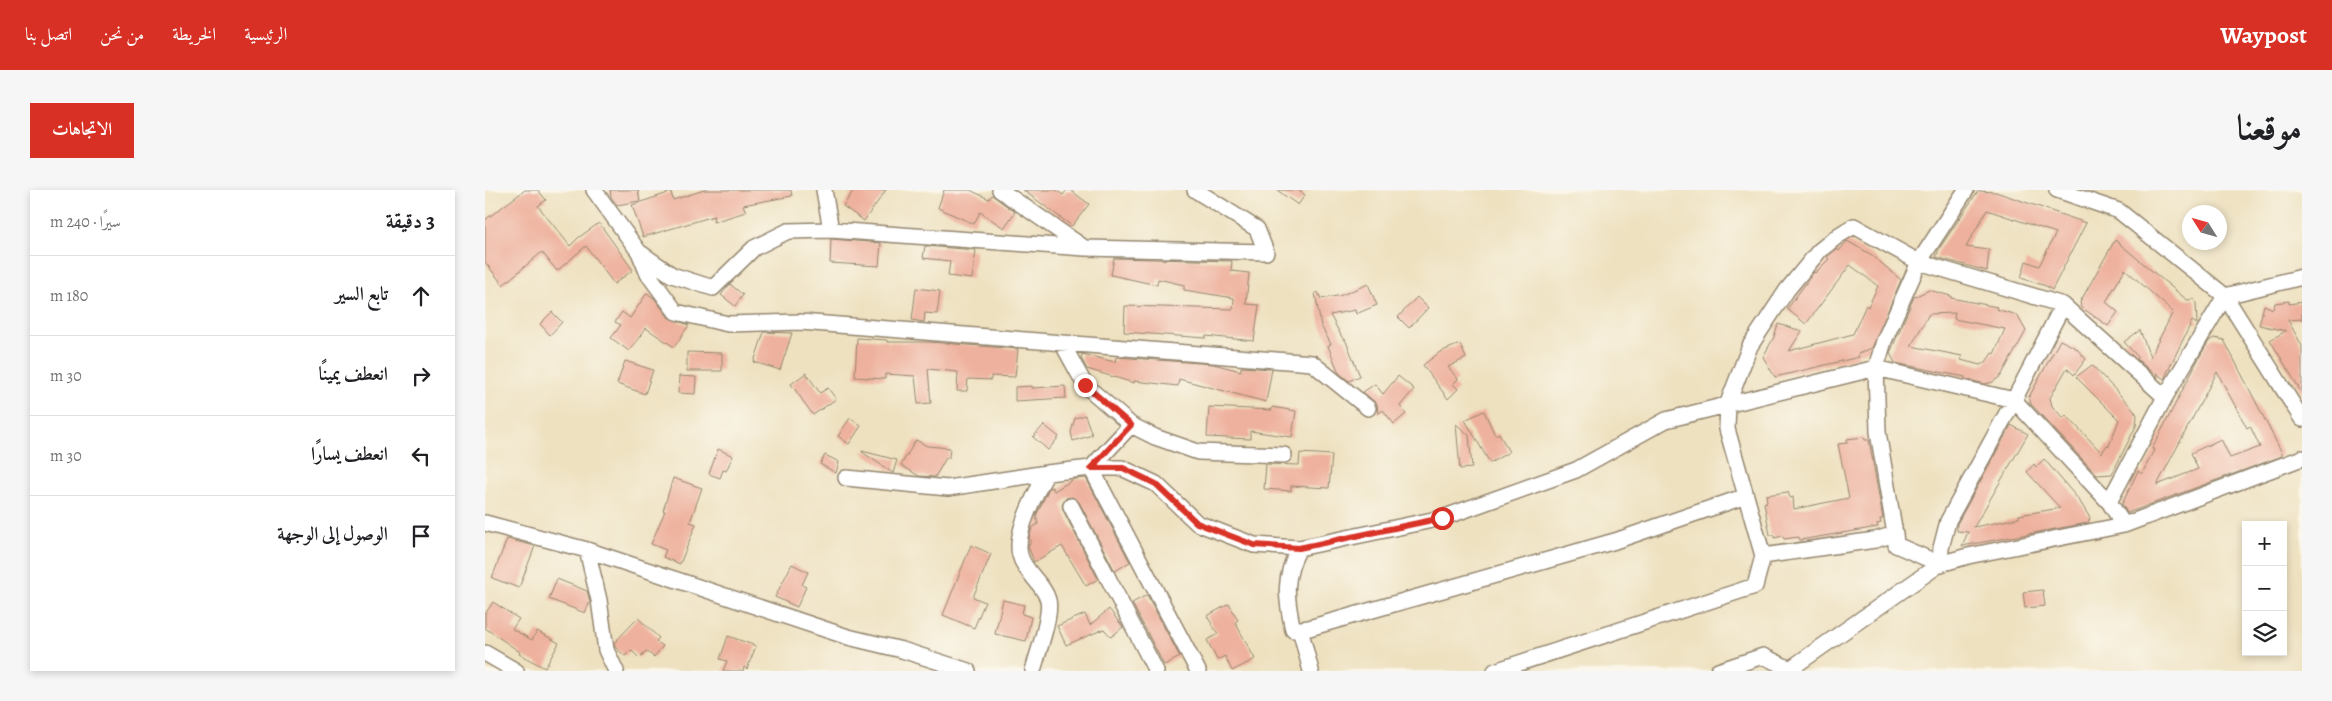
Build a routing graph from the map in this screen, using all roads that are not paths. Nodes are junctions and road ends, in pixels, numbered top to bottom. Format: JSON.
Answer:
{"nodes":[{"id":1,"x":594,"y":190,"type":"edge"},
{"id":2,"x":824,"y":190,"type":"edge"},
{"id":3,"x":1000,"y":190,"type":"edge"},
{"id":4,"x":1195,"y":190,"type":"edge"},
{"id":5,"x":1966,"y":190,"type":"edge"},
{"id":6,"x":2057,"y":190,"type":"edge"},
{"id":7,"x":831,"y":230,"type":"junction"},
{"id":8,"x":1085,"y":248,"type":"junction"},
{"id":9,"x":639,"y":252,"type":"junction"},
{"id":10,"x":1919,"y":262,"type":"junction"},
{"id":11,"x":2302,"y":277,"type":"edge"},
{"id":12,"x":2225,"y":296,"type":"junction"},
{"id":13,"x":2063,"y":305,"type":"junction"},
{"id":14,"x":1062,"y":343,"type":"junction"},
{"id":15,"x":1876,"y":368,"type":"junction"},
{"id":16,"x":2165,"y":396,"type":"junction"},
{"id":17,"x":2014,"y":400,"type":"junction"},
{"id":18,"x":1728,"y":403,"type":"junction"},
{"id":19,"x":1368,"y":408,"type":"dead end"},
{"id":20,"x":2302,"y":419,"type":"edge"},
{"id":21,"x":1131,"y":425,"type":"junction"},
{"id":22,"x":1284,"y":455,"type":"dead end"},
{"id":23,"x":2302,"y":458,"type":"edge"},
{"id":24,"x":1091,"y":468,"type":"junction"},
{"id":25,"x":1047,"y":473,"type":"junction"},
{"id":26,"x":846,"y":478,"type":"dead end"},
{"id":27,"x":1746,"y":496,"type":"junction"},
{"id":28,"x":2109,"y":502,"type":"junction"},
{"id":29,"x":1071,"y":506,"type":"dead end"},
{"id":30,"x":485,"y":523,"type":"edge"},
{"id":31,"x":2123,"y":525,"type":"junction"},
{"id":32,"x":1895,"y":534,"type":"junction"},
{"id":33,"x":1299,"y":548,"type":"junction"},
{"id":34,"x":587,"y":550,"type":"junction"},
{"id":35,"x":1763,"y":556,"type":"junction"},
{"id":36,"x":1940,"y":564,"type":"junction"},
{"id":37,"x":1299,"y":629,"type":"junction"},
{"id":38,"x":485,"y":653,"type":"edge"},
{"id":39,"x":1790,"y":670,"type":"edge"},
{"id":40,"x":516,"y":671,"type":"edge"},
{"id":41,"x":616,"y":671,"type":"edge"},
{"id":42,"x":968,"y":671,"type":"edge"},
{"id":43,"x":1033,"y":671,"type":"edge"},
{"id":44,"x":1156,"y":671,"type":"edge"},
{"id":45,"x":1198,"y":671,"type":"edge"},
{"id":46,"x":1311,"y":671,"type":"edge"},
{"id":47,"x":1495,"y":671,"type":"edge"},
{"id":48,"x":1718,"y":671,"type":"edge"}],
"edges":[{"from":1,"to":9,"type":"street"},
{"from":2,"to":7,"type":"street"},
{"from":3,"to":8,"type":"street"},
{"from":4,"to":8,"type":"street"},
{"from":5,"to":10,"type":"street"},
{"from":6,"to":12,"type":"street"},
{"from":7,"to":8,"type":"street"},
{"from":7,"to":9,"type":"street"},
{"from":9,"to":14,"type":"street"},
{"from":10,"to":13,"type":"street"},
{"from":10,"to":15,"type":"street"},
{"from":10,"to":18,"type":"street"},
{"from":11,"to":12,"type":"street"},
{"from":12,"to":16,"type":"street"},
{"from":12,"to":20,"type":"street"},
{"from":13,"to":16,"type":"street"},
{"from":13,"to":17,"type":"street"},
{"from":14,"to":19,"type":"street"},
{"from":14,"to":21,"type":"street"},
{"from":15,"to":17,"type":"street"},
{"from":15,"to":18,"type":"street"},
{"from":15,"to":32,"type":"street"},
{"from":16,"to":28,"type":"street"},
{"from":17,"to":28,"type":"street"},
{"from":17,"to":36,"type":"street"},
{"from":18,"to":27,"type":"street"},
{"from":18,"to":33,"type":"street"},
{"from":21,"to":22,"type":"street"},
{"from":21,"to":24,"type":"street"},
{"from":23,"to":31,"type":"street"},
{"from":24,"to":25,"type":"street"},
{"from":24,"to":33,"type":"street"},
{"from":24,"to":45,"type":"street"},
{"from":25,"to":26,"type":"street"},
{"from":25,"to":43,"type":"street"},
{"from":27,"to":35,"type":"street"},
{"from":27,"to":37,"type":"street"},
{"from":28,"to":31,"type":"street"},
{"from":29,"to":44,"type":"street"},
{"from":30,"to":34,"type":"street"},
{"from":31,"to":36,"type":"street"},
{"from":32,"to":35,"type":"street"},
{"from":32,"to":36,"type":"street"},
{"from":33,"to":37,"type":"street"},
{"from":34,"to":41,"type":"street"},
{"from":34,"to":42,"type":"street"},
{"from":35,"to":47,"type":"street"},
{"from":36,"to":39,"type":"street"},
{"from":37,"to":46,"type":"street"},
{"from":38,"to":40,"type":"street"},
{"from":39,"to":48,"type":"street"}]}
